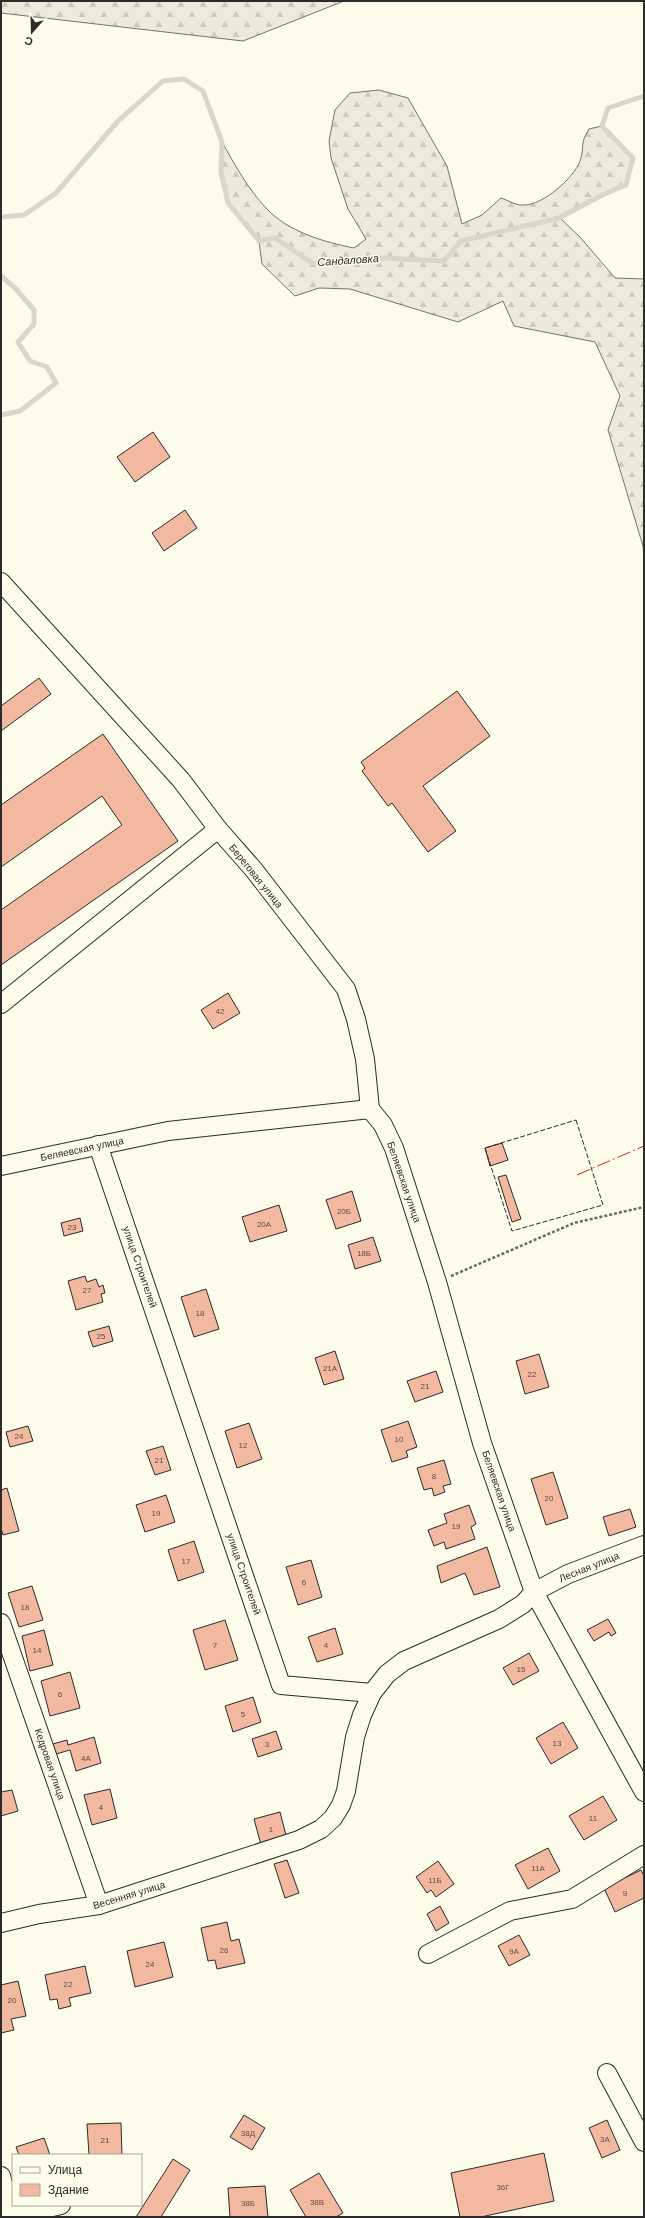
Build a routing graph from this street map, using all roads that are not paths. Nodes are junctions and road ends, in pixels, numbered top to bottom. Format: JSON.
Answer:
{"nodes":[{"id":1,"x":1,"y":582,"type":"edge"},
{"id":2,"x":218,"y":829,"type":"junction"},
{"id":3,"x":1,"y":1004,"type":"edge"},
{"id":4,"x":370,"y":1109,"type":"junction"},
{"id":5,"x":98,"y":1145,"type":"junction"},
{"id":6,"x":1,"y":1166,"type":"edge"},
{"id":7,"x":644,"y":1545,"type":"edge"},
{"id":8,"x":538,"y":1600,"type":"junction"},
{"id":9,"x":1,"y":1623,"type":"edge"},
{"id":10,"x":372,"y":1693,"type":"junction"},
{"id":11,"x":644,"y":1792,"type":"edge"},
{"id":12,"x":644,"y":1855,"type":"edge"},
{"id":13,"x":99,"y":1905,"type":"junction"},
{"id":14,"x":1,"y":1924,"type":"edge"},
{"id":15,"x":428,"y":1954,"type":"dead end"},
{"id":16,"x":607,"y":2073,"type":"dead end"},
{"id":17,"x":644,"y":2142,"type":"edge"},
{"id":18,"x":1,"y":2176,"type":"edge"},
{"id":19,"x":57,"y":2206,"type":"edge"},
{"id":20,"x":11,"y":2217,"type":"edge"}],
"edges":[{"from":1,"to":2,"type":"street","name":"Береговая улица"},
{"from":2,"to":3,"type":"street"},
{"from":2,"to":4,"type":"street","name":"Береговая улица"},
{"from":4,"to":5,"type":"street","name":"Беляевская улица"},
{"from":4,"to":8,"type":"street","name":"Беляевская улица"},
{"from":5,"to":6,"type":"street","name":"Беляевская улица"},
{"from":5,"to":10,"type":"street","name":"улица Строителей"},
{"from":7,"to":8,"type":"street","name":"Лесная улица"},
{"from":8,"to":10,"type":"street","name":"Лесная улица"},
{"from":8,"to":11,"type":"street","name":"Беляевская улица"},
{"from":9,"to":13,"type":"street","name":"Кедровая улица"},
{"from":10,"to":13,"type":"street","name":"Весенняя улица"},
{"from":12,"to":15,"type":"street"},
{"from":13,"to":14,"type":"street","name":"Весенняя улица"},
{"from":16,"to":17,"type":"street"},
{"from":18,"to":20,"type":"street"},
{"from":19,"to":20,"type":"street"}]}
